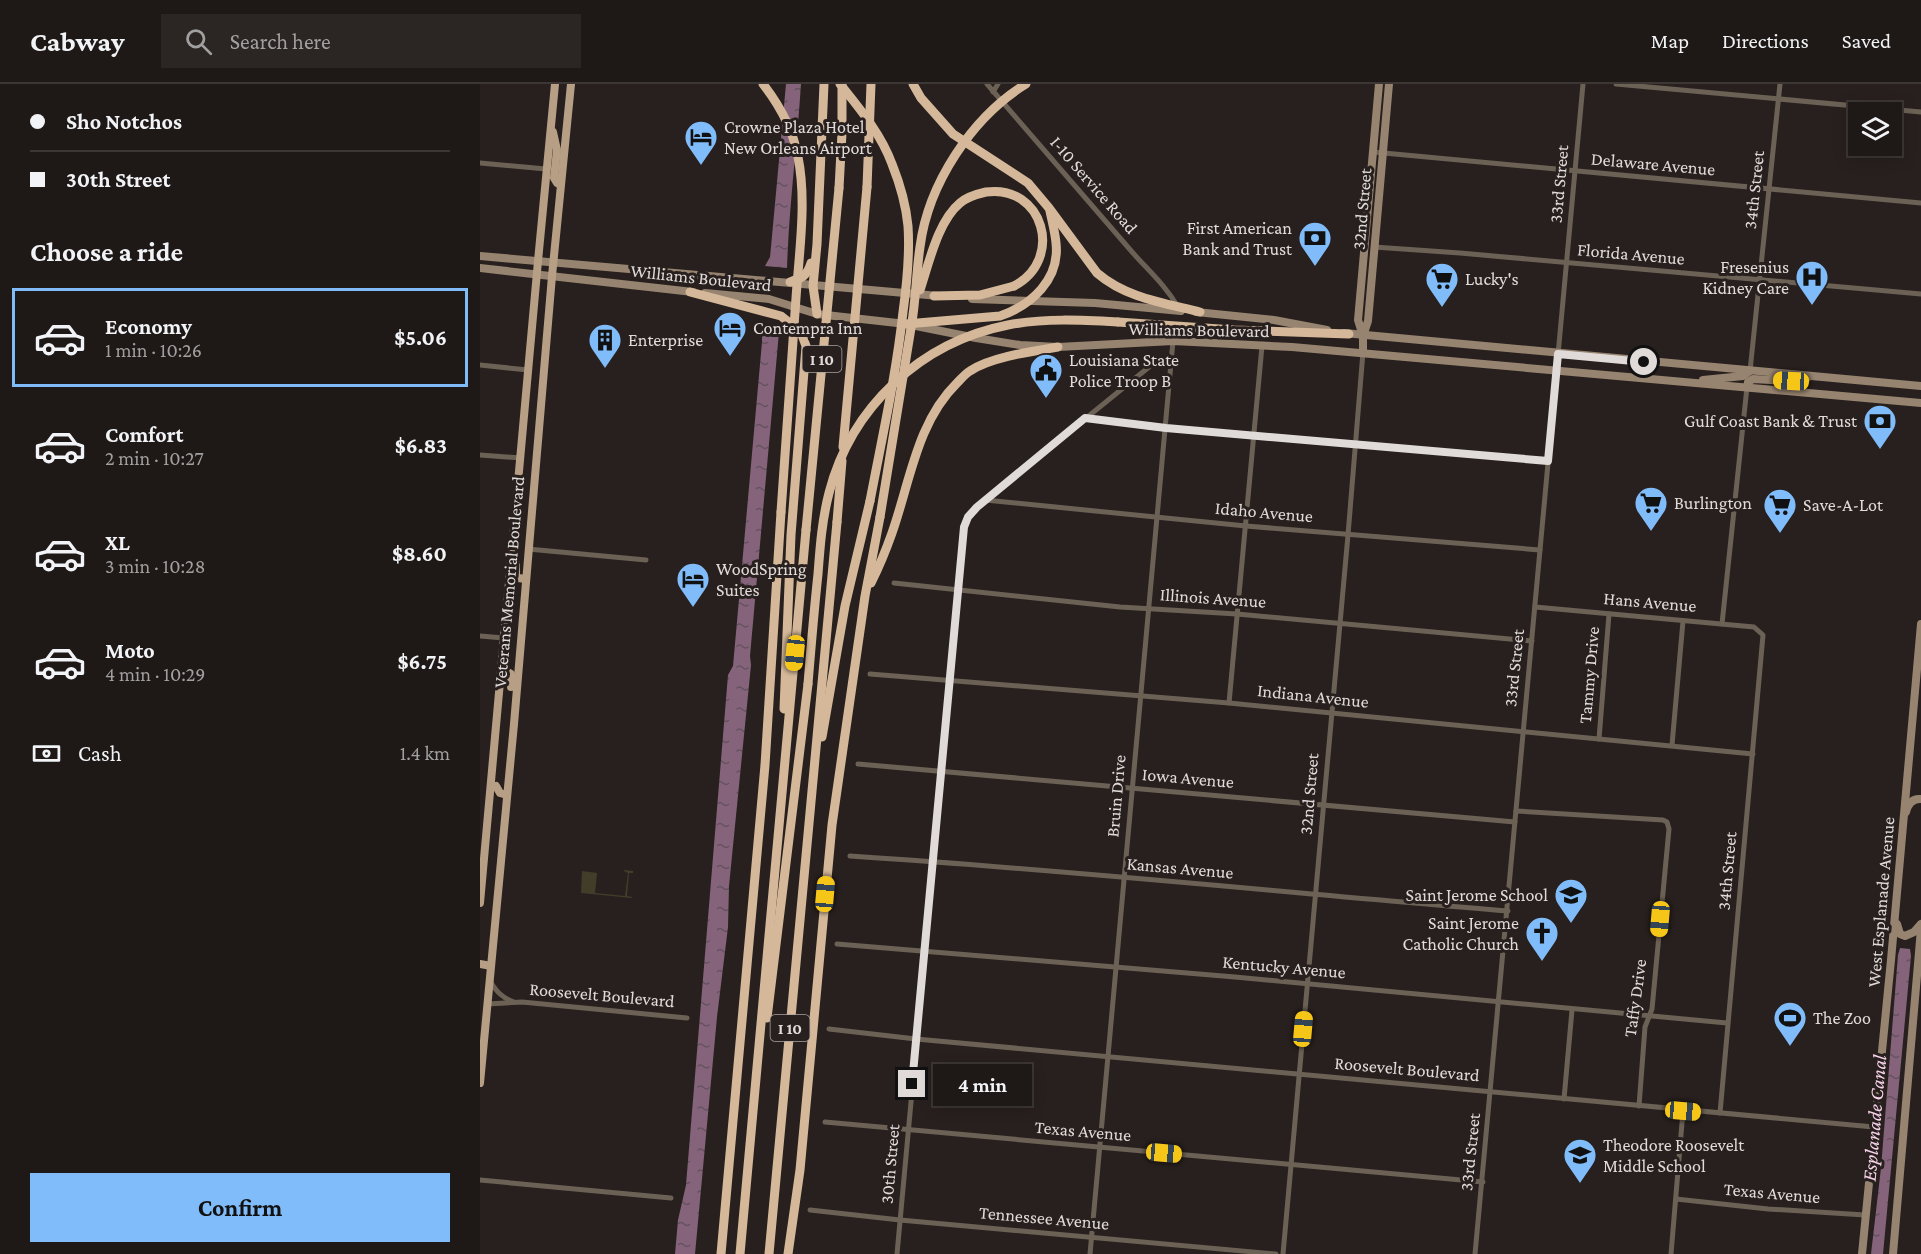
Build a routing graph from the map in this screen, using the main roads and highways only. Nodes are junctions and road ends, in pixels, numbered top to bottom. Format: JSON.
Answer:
{"nodes":[{"id":1,"x":555,"y":84,"type":"edge"},
{"id":2,"x":571,"y":84,"type":"edge"},
{"id":3,"x":763,"y":84,"type":"edge"},
{"id":4,"x":824,"y":84,"type":"edge"},
{"id":5,"x":841,"y":84,"type":"edge"},
{"id":6,"x":871,"y":84,"type":"edge"},
{"id":7,"x":913,"y":84,"type":"edge"},
{"id":8,"x":1026,"y":84,"type":"edge"},
{"id":9,"x":1379,"y":84,"type":"edge"},
{"id":10,"x":1389,"y":84,"type":"edge"},
{"id":11,"x":551,"y":123,"type":"junction"},
{"id":12,"x":561,"y":184,"type":"junction"},
{"id":13,"x":1049,"y":208,"type":"junction"},
{"id":14,"x":1366,"y":227,"type":"junction"},
{"id":15,"x":1376,"y":228,"type":"junction"},
{"id":16,"x":817,"y":244,"type":"junction"},
{"id":17,"x":480,"y":256,"type":"edge"},
{"id":18,"x":538,"y":261,"type":"junction"},
{"id":19,"x":554,"y":262,"type":"junction"},
{"id":20,"x":480,"y":268,"type":"edge"},
{"id":21,"x":536,"y":274,"type":"junction"},
{"id":22,"x":552,"y":276,"type":"junction"},
{"id":23,"x":790,"y":282,"type":"junction"},
{"id":24,"x":813,"y":286,"type":"junction"},
{"id":25,"x":690,"y":292,"type":"junction"},
{"id":26,"x":934,"y":296,"type":"junction"},
{"id":27,"x":1030,"y":301,"type":"junction"},
{"id":28,"x":915,"y":304,"type":"junction"},
{"id":29,"x":1200,"y":312,"type":"junction"},
{"id":30,"x":817,"y":314,"type":"junction"},
{"id":31,"x":906,"y":324,"type":"junction"},
{"id":32,"x":1349,"y":334,"type":"junction"},
{"id":33,"x":1363,"y":336,"type":"junction"},
{"id":34,"x":1058,"y":347,"type":"junction"},
{"id":35,"x":1363,"y":352,"type":"junction"},
{"id":36,"x":1750,"y":371,"type":"junction"},
{"id":37,"x":1821,"y":376,"type":"junction"},
{"id":38,"x":1687,"y":382,"type":"junction"},
{"id":39,"x":1921,"y":386,"type":"edge"},
{"id":40,"x":1747,"y":387,"type":"junction"},
{"id":41,"x":526,"y":389,"type":"junction"},
{"id":42,"x":1921,"y":403,"type":"edge"},
{"id":43,"x":540,"y":405,"type":"junction"},
{"id":44,"x":520,"y":458,"type":"junction"},
{"id":45,"x":525,"y":579,"type":"junction"},
{"id":46,"x":865,"y":596,"type":"junction"},
{"id":47,"x":1921,"y":624,"type":"edge"},
{"id":48,"x":501,"y":671,"type":"junction"},
{"id":49,"x":498,"y":707,"type":"junction"},
{"id":50,"x":514,"y":724,"type":"junction"},
{"id":51,"x":784,"y":768,"type":"junction"},
{"id":52,"x":496,"y":786,"type":"junction"},
{"id":53,"x":507,"y":795,"type":"junction"},
{"id":54,"x":1921,"y":799,"type":"edge"},
{"id":55,"x":811,"y":801,"type":"junction"},
{"id":56,"x":1904,"y":818,"type":"junction"},
{"id":57,"x":484,"y":819,"type":"edge"},
{"id":58,"x":502,"y":843,"type":"junction"},
{"id":59,"x":484,"y":860,"type":"junction"},
{"id":60,"x":1897,"y":896,"type":"junction"},
{"id":61,"x":480,"y":903,"type":"edge"},
{"id":62,"x":1921,"y":924,"type":"edge"},
{"id":63,"x":1921,"y":930,"type":"edge"},
{"id":64,"x":493,"y":939,"type":"junction"},
{"id":65,"x":480,"y":964,"type":"edge"},
{"id":66,"x":490,"y":966,"type":"junction"},
{"id":67,"x":484,"y":999,"type":"edge"},
{"id":68,"x":480,"y":1083,"type":"edge"},
{"id":69,"x":746,"y":1195,"type":"junction"},
{"id":70,"x":721,"y":1254,"type":"edge"},
{"id":71,"x":740,"y":1254,"type":"edge"},
{"id":72,"x":769,"y":1254,"type":"edge"},
{"id":73,"x":788,"y":1254,"type":"edge"},
{"id":74,"x":1862,"y":1254,"type":"edge"},
{"id":75,"x":1893,"y":1254,"type":"edge"}],
"edges":[{"from":1,"to":11,"type":"main road","name":"Veterans Memorial Boulevard"},
{"from":2,"to":12,"type":"main road","name":"Veterans Memorial Boulevard"},
{"from":3,"to":70,"type":"highway","bridge":true},
{"from":4,"to":16,"type":"highway"},
{"from":5,"to":51,"type":"highway","number":"I 10","bridge":true},
{"from":5,"to":55,"type":"highway","bridge":true},
{"from":6,"to":55,"type":"highway","number":"I 10","bridge":true},
{"from":7,"to":13,"type":"highway"},
{"from":8,"to":28,"type":"highway","bridge":true},
{"from":9,"to":14,"type":"main road","name":"32nd Street"},
{"from":10,"to":15,"type":"main road","name":"32nd Street"},
{"from":11,"to":12,"type":"main road"},
{"from":11,"to":18,"type":"main road","name":"Veterans Memorial Boulevard"},
{"from":12,"to":19,"type":"main road","name":"Veterans Memorial Boulevard"},
{"from":13,"to":27,"type":"highway"},
{"from":13,"to":29,"type":"highway"},
{"from":14,"to":15,"type":"main road"},
{"from":14,"to":33,"type":"main road","name":"32nd Street"},
{"from":15,"to":33,"type":"main road","name":"32nd Street"},
{"from":16,"to":23,"type":"highway"},
{"from":16,"to":24,"type":"highway"},
{"from":17,"to":18,"type":"main road","name":"Williams Boulevard"},
{"from":18,"to":19,"type":"main road","name":"Williams Boulevard"},
{"from":18,"to":21,"type":"main road","name":"Veterans Memorial Boulevard"},
{"from":19,"to":22,"type":"main road","name":"Veterans Memorial Boulevard"},
{"from":19,"to":23,"type":"main road","name":"Williams Boulevard"},
{"from":20,"to":21,"type":"main road","name":"Williams Boulevard"},
{"from":21,"to":22,"type":"main road","name":"Williams Boulevard"},
{"from":21,"to":41,"type":"main road","name":"Veterans Memorial Boulevard"},
{"from":22,"to":25,"type":"main road","name":"Williams Boulevard"},
{"from":22,"to":43,"type":"main road","name":"Veterans Memorial Boulevard"},
{"from":23,"to":24,"type":"main road","name":"Williams Boulevard"},
{"from":24,"to":26,"type":"main road","name":"Williams Boulevard"},
{"from":24,"to":30,"type":"highway"},
{"from":25,"to":30,"type":"main road","name":"Williams Boulevard"},
{"from":25,"to":51,"type":"highway"},
{"from":26,"to":27,"type":"main road","name":"Williams Boulevard"},
{"from":26,"to":28,"type":"highway","bridge":true},
{"from":27,"to":29,"type":"main road","name":"Williams Boulevard"},
{"from":27,"to":31,"type":"highway"},
{"from":28,"to":46,"type":"highway","bridge":true},
{"from":29,"to":32,"type":"main road","name":"Williams Boulevard"},
{"from":30,"to":31,"type":"main road","name":"Williams Boulevard"},
{"from":31,"to":34,"type":"main road","name":"Williams Boulevard"},
{"from":32,"to":33,"type":"main road","name":"Williams Boulevard"},
{"from":32,"to":69,"type":"highway","bridge":true},
{"from":33,"to":35,"type":"main road","name":"32nd Street"},
{"from":33,"to":36,"type":"main road","name":"Williams Boulevard"},
{"from":34,"to":35,"type":"main road","name":"Williams Boulevard"},
{"from":34,"to":46,"type":"highway"},
{"from":35,"to":38,"type":"main road","name":"Williams Boulevard"},
{"from":36,"to":37,"type":"main road","name":"Williams Boulevard"},
{"from":36,"to":38,"type":"main road"},
{"from":37,"to":39,"type":"main road","name":"Williams Boulevard"},
{"from":37,"to":40,"type":"main road"},
{"from":38,"to":40,"type":"main road","name":"Williams Boulevard"},
{"from":40,"to":42,"type":"main road","name":"Williams Boulevard"},
{"from":41,"to":43,"type":"main road"},
{"from":41,"to":44,"type":"main road","name":"Veterans Memorial Boulevard"},
{"from":43,"to":45,"type":"main road","name":"Veterans Memorial Boulevard"},
{"from":44,"to":45,"type":"main road"},
{"from":44,"to":48,"type":"main road","name":"Veterans Memorial Boulevard"},
{"from":45,"to":50,"type":"main road","name":"Veterans Memorial Boulevard"},
{"from":46,"to":73,"type":"highway"},
{"from":47,"to":56,"type":"main road","name":"West Esplanade Avenue"},
{"from":48,"to":49,"type":"main road","name":"Veterans Memorial Boulevard"},
{"from":48,"to":50,"type":"main road"},
{"from":49,"to":52,"type":"main road"},
{"from":49,"to":57,"type":"main road","name":"Veterans Memorial Boulevard"},
{"from":50,"to":53,"type":"main road","name":"Veterans Memorial Boulevard"},
{"from":51,"to":69,"type":"highway","number":"I 10"},
{"from":52,"to":53,"type":"main road"},
{"from":52,"to":58,"type":"main road"},
{"from":53,"to":58,"type":"main road","name":"Veterans Memorial Boulevard"},
{"from":54,"to":56,"type":"main road"},
{"from":55,"to":72,"type":"highway","number":"I 10"},
{"from":56,"to":60,"type":"main road","name":"West Esplanade Avenue"},
{"from":57,"to":59,"type":"main road","name":"Veterans Memorial Boulevard"},
{"from":58,"to":64,"type":"main road","name":"Veterans Memorial Boulevard"},
{"from":59,"to":61,"type":"main road","name":"Veterans Memorial Boulevard"},
{"from":59,"to":64,"type":"main road"},
{"from":60,"to":62,"type":"main road"},
{"from":60,"to":74,"type":"main road","name":"West Esplanade Avenue"},
{"from":63,"to":75,"type":"main road"},
{"from":64,"to":66,"type":"main road","name":"Veterans Memorial Boulevard"},
{"from":65,"to":66,"type":"main road"},
{"from":66,"to":67,"type":"main road","name":"Veterans Memorial Boulevard"},
{"from":67,"to":68,"type":"main road","name":"Veterans Memorial Boulevard"},
{"from":69,"to":71,"type":"highway","number":"I 10"}]}
